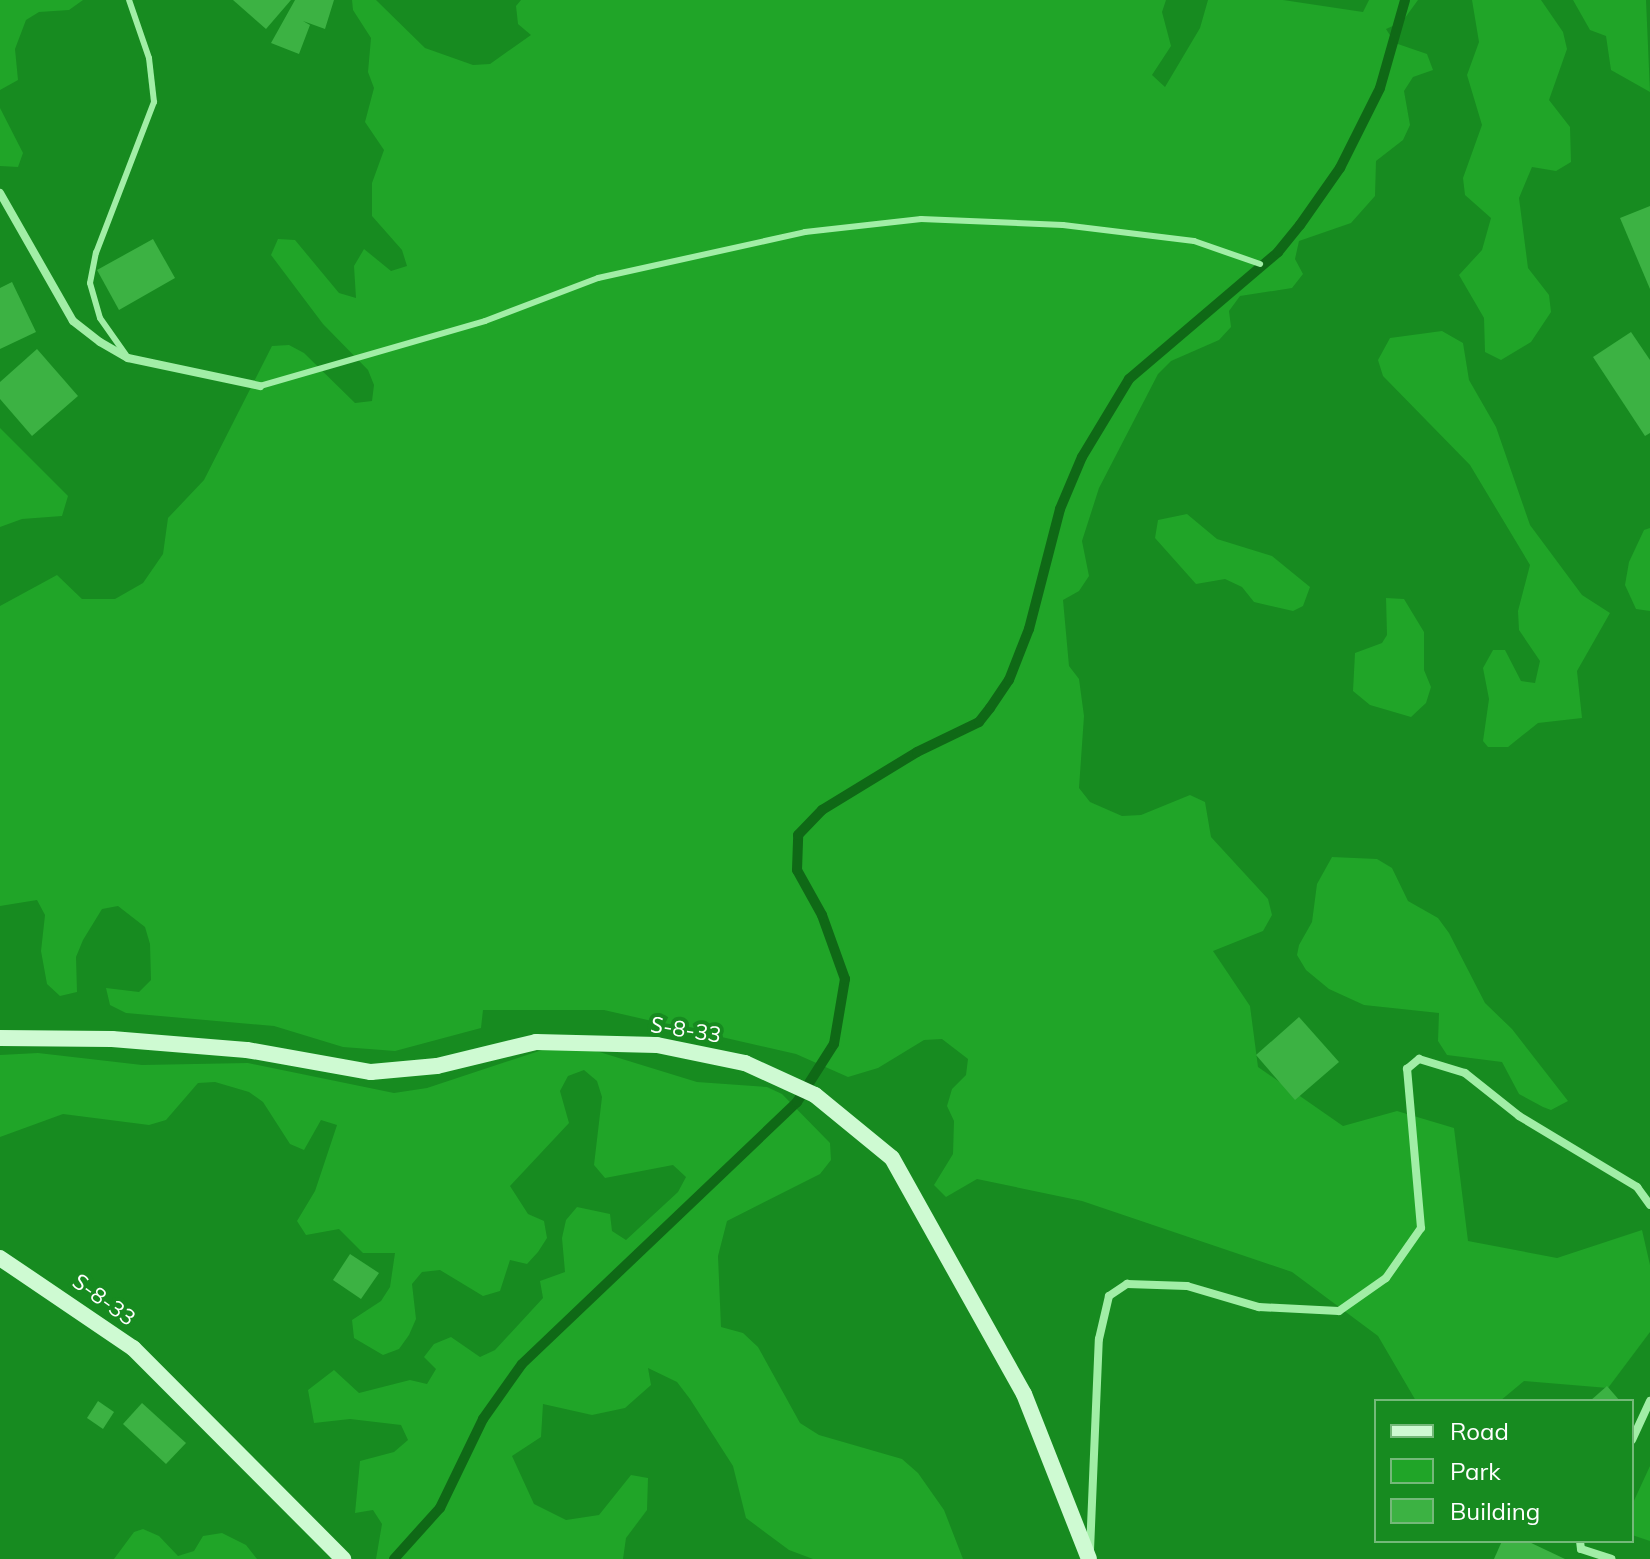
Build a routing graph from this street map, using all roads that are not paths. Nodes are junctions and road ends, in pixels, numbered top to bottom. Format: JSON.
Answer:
{"nodes":[{"id":1,"x":129,"y":0,"type":"edge"},
{"id":2,"x":0,"y":193,"type":"edge"},
{"id":3,"x":1260,"y":264,"type":"dead end"},
{"id":4,"x":128,"y":358,"type":"junction"},
{"id":5,"x":260,"y":386,"type":"joint"},
{"id":6,"x":0,"y":1038,"type":"edge"},
{"id":7,"x":1650,"y":1205,"type":"edge"},
{"id":8,"x":0,"y":1258,"type":"edge"},
{"id":9,"x":1650,"y":1401,"type":"edge"},
{"id":10,"x":1634,"y":1436,"type":"edge"},
{"id":11,"x":1580,"y":1543,"type":"edge"},
{"id":12,"x":343,"y":1559,"type":"edge"},
{"id":13,"x":1089,"y":1559,"type":"edge"},
{"id":14,"x":1611,"y":1559,"type":"edge"}],
"edges":[{"from":1,"to":4,"type":"lane"},
{"from":2,"to":4,"type":"street"},
{"from":3,"to":5,"type":"lane"},
{"from":4,"to":5,"type":"street"},
{"from":6,"to":13,"type":"street","name":"Տ-8-33","number":"Տ-8-33"},
{"from":7,"to":13,"type":"street"},
{"from":8,"to":12,"type":"street","name":"Տ-8-33","number":"Տ-8-33"},
{"from":9,"to":10,"type":"street"},
{"from":11,"to":14,"type":"street"}]}
